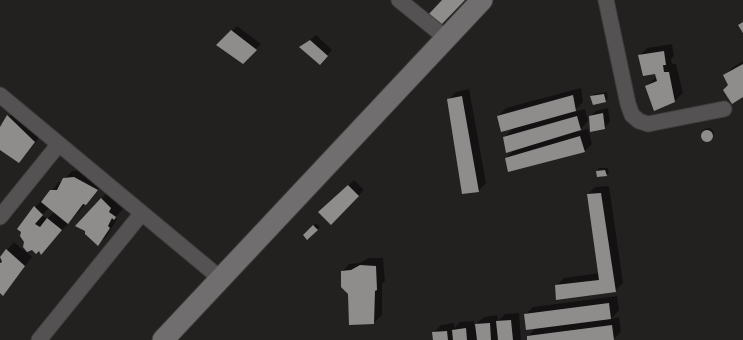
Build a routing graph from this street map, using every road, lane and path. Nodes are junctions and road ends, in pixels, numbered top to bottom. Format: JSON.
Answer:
{"nodes":[{"id":1,"x":399,"y":0,"type":"edge"},
{"id":2,"x":482,"y":0,"type":"edge"},
{"id":3,"x":606,"y":0,"type":"edge"},
{"id":4,"x":446,"y":38,"type":"junction"},
{"id":5,"x":0,"y":95,"type":"edge"},
{"id":6,"x":724,"y":109,"type":"dead end"},
{"id":7,"x":59,"y":144,"type":"junction"},
{"id":8,"x":142,"y":213,"type":"junction"},
{"id":9,"x":0,"y":217,"type":"edge"},
{"id":10,"x":220,"y":278,"type":"junction"},
{"id":11,"x":39,"y":340,"type":"edge"},
{"id":12,"x":163,"y":340,"type":"edge"}],
"edges":[{"from":1,"to":4,"type":"street"},
{"from":2,"to":4,"type":"main road"},
{"from":3,"to":6,"type":"street"},
{"from":4,"to":10,"type":"main road"},
{"from":5,"to":7,"type":"street"},
{"from":7,"to":8,"type":"street"},
{"from":7,"to":9,"type":"street"},
{"from":8,"to":10,"type":"street"},
{"from":8,"to":11,"type":"street"},
{"from":10,"to":12,"type":"main road"}]}
